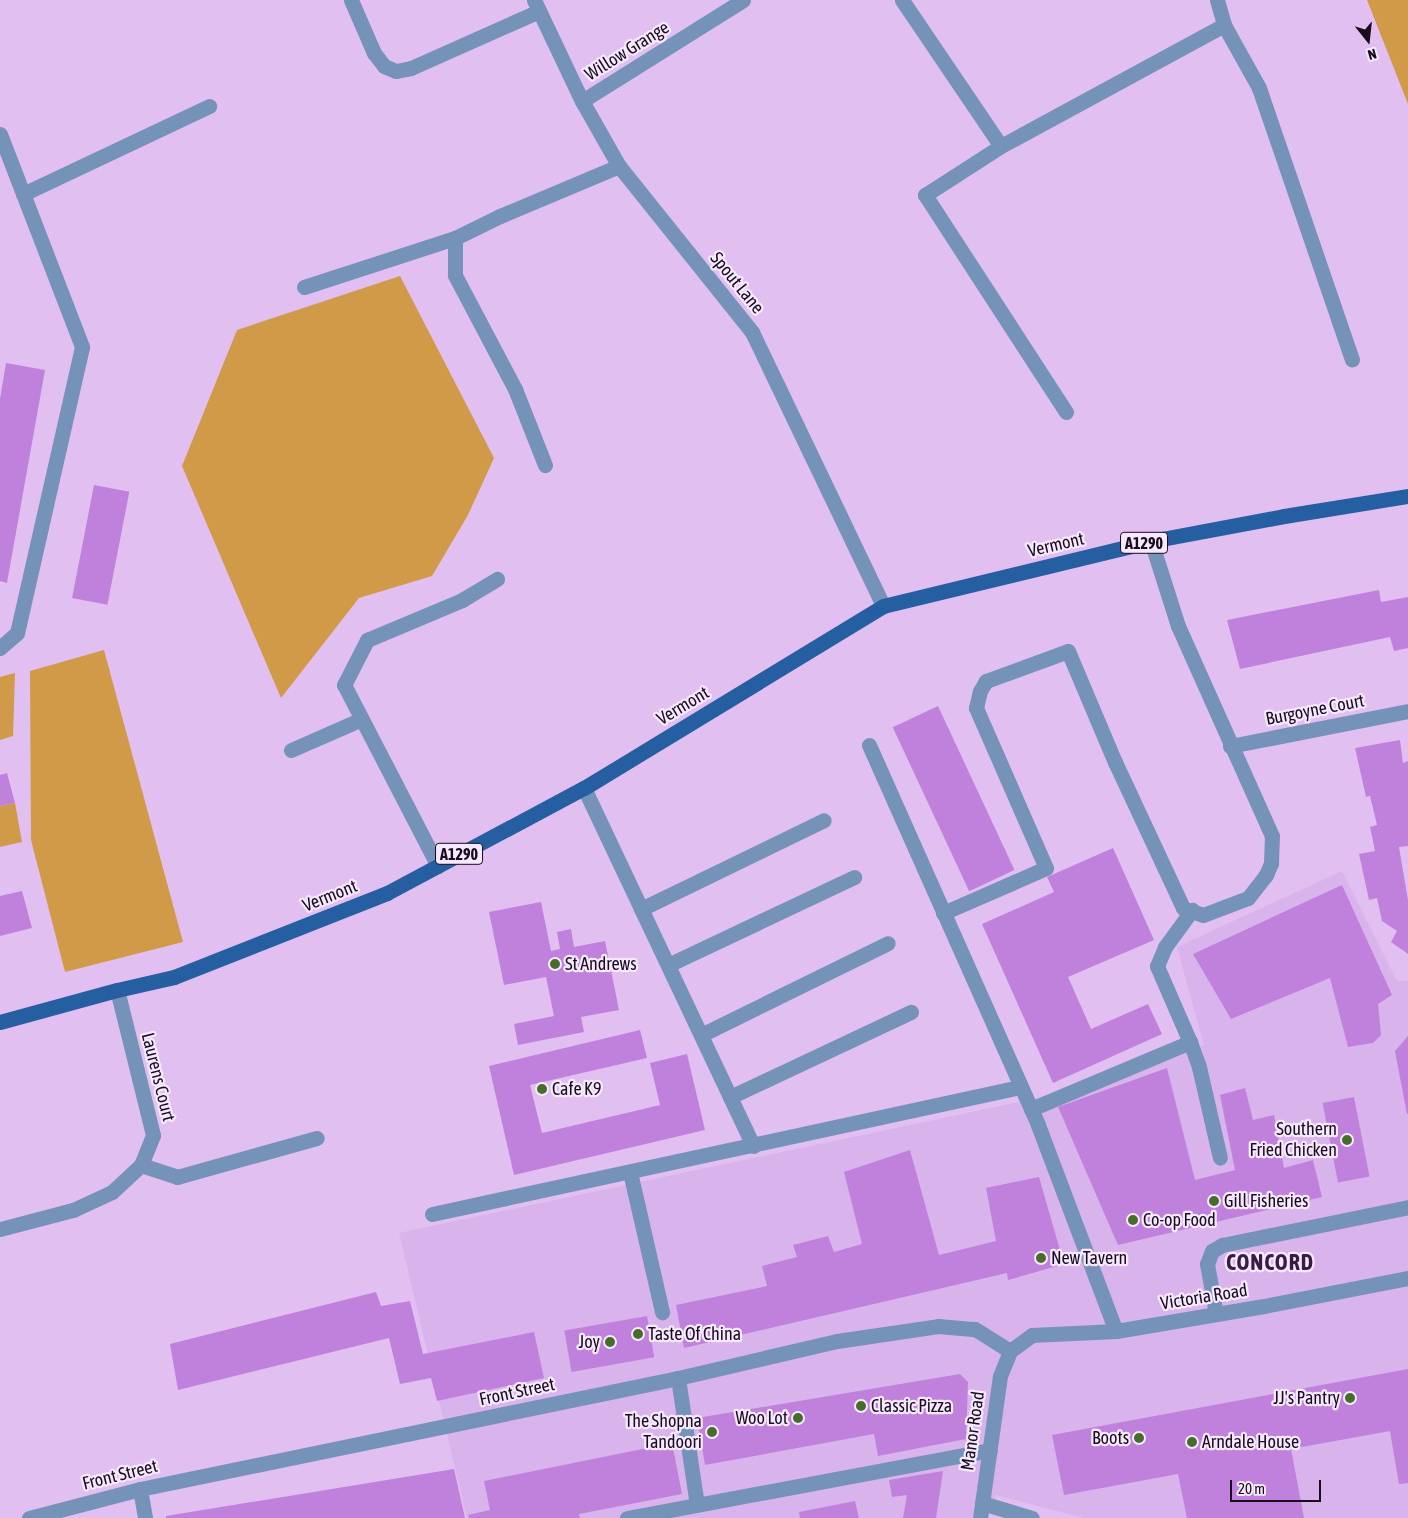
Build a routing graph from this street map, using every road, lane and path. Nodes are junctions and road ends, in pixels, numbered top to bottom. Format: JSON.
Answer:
{"nodes":[{"id":1,"x":351,"y":0,"type":"edge"},
{"id":2,"x":743,"y":0,"type":"edge"},
{"id":3,"x":902,"y":0,"type":"edge"},
{"id":4,"x":1217,"y":0,"type":"edge"},
{"id":5,"x":536,"y":6,"type":"edge"},
{"id":6,"x":1224,"y":25,"type":"junction"},
{"id":7,"x":582,"y":101,"type":"junction"},
{"id":8,"x":209,"y":106,"type":"dead end"},
{"id":9,"x":0,"y":134,"type":"edge"},
{"id":10,"x":1001,"y":146,"type":"junction"},
{"id":11,"x":619,"y":166,"type":"junction"},
{"id":12,"x":23,"y":194,"type":"junction"},
{"id":13,"x":455,"y":238,"type":"junction"},
{"id":14,"x":304,"y":287,"type":"dead end"},
{"id":15,"x":1352,"y":360,"type":"dead end"},
{"id":16,"x":1066,"y":412,"type":"dead end"},
{"id":17,"x":545,"y":465,"type":"dead end"},
{"id":18,"x":1408,"y":496,"type":"edge"},
{"id":19,"x":1151,"y":541,"type":"junction"},
{"id":20,"x":497,"y":579,"type":"dead end"},
{"id":21,"x":883,"y":606,"type":"junction"},
{"id":22,"x":0,"y":648,"type":"edge"},
{"id":23,"x":1408,"y":711,"type":"edge"},
{"id":24,"x":362,"y":719,"type":"junction"},
{"id":25,"x":868,"y":745,"type":"dead end"},
{"id":26,"x":1230,"y":746,"type":"junction"},
{"id":27,"x":292,"y":750,"type":"dead end"},
{"id":28,"x":584,"y":788,"type":"junction"},
{"id":29,"x":824,"y":820,"type":"dead end"},
{"id":30,"x":438,"y":866,"type":"junction"},
{"id":31,"x":854,"y":878,"type":"dead end"},
{"id":32,"x":642,"y":908,"type":"junction"},
{"id":33,"x":1192,"y":910,"type":"junction"},
{"id":34,"x":943,"y":913,"type":"junction"},
{"id":35,"x":888,"y":943,"type":"dead end"},
{"id":36,"x":668,"y":966,"type":"junction"},
{"id":37,"x":117,"y":990,"type":"junction"},
{"id":38,"x":911,"y":1012,"type":"dead end"},
{"id":39,"x":0,"y":1022,"type":"edge"},
{"id":40,"x":701,"y":1035,"type":"junction"},
{"id":41,"x":1190,"y":1042,"type":"junction"},
{"id":42,"x":1020,"y":1087,"type":"junction"},
{"id":43,"x":730,"y":1097,"type":"junction"},
{"id":44,"x":1031,"y":1109,"type":"junction"},
{"id":45,"x":317,"y":1138,"type":"dead end"},
{"id":46,"x":753,"y":1146,"type":"junction"},
{"id":47,"x":1220,"y":1158,"type":"dead end"},
{"id":48,"x":141,"y":1165,"type":"junction"},
{"id":49,"x":630,"y":1172,"type":"junction"},
{"id":50,"x":1408,"y":1207,"type":"edge"},
{"id":51,"x":432,"y":1214,"type":"dead end"},
{"id":52,"x":0,"y":1230,"type":"edge"},
{"id":53,"x":1408,"y":1278,"type":"edge"},
{"id":54,"x":662,"y":1312,"type":"dead end"},
{"id":55,"x":1216,"y":1314,"type":"junction"},
{"id":56,"x":1116,"y":1331,"type":"junction"},
{"id":57,"x":1010,"y":1351,"type":"junction"},
{"id":58,"x":678,"y":1378,"type":"junction"},
{"id":59,"x":990,"y":1450,"type":"junction"},
{"id":60,"x":140,"y":1489,"type":"junction"},
{"id":61,"x":697,"y":1504,"type":"junction"},
{"id":62,"x":981,"y":1510,"type":"edge"},
{"id":63,"x":29,"y":1518,"type":"edge"},
{"id":64,"x":145,"y":1518,"type":"edge"},
{"id":65,"x":627,"y":1518,"type":"edge"},
{"id":66,"x":1032,"y":1518,"type":"edge"}],
"edges":[{"from":1,"to":5,"type":"street"},
{"from":2,"to":7,"type":"street","name":"Willow Grange"},
{"from":3,"to":10,"type":"street"},
{"from":4,"to":6,"type":"street"},
{"from":5,"to":7,"type":"street","name":"Spout Lane"},
{"from":6,"to":10,"type":"street"},
{"from":6,"to":15,"type":"street"},
{"from":7,"to":11,"type":"street","name":"Spout Lane"},
{"from":8,"to":12,"type":"street"},
{"from":9,"to":12,"type":"street"},
{"from":10,"to":16,"type":"street"},
{"from":11,"to":13,"type":"street"},
{"from":11,"to":21,"type":"street","name":"Spout Lane"},
{"from":12,"to":22,"type":"street"},
{"from":13,"to":14,"type":"street"},
{"from":13,"to":17,"type":"street"},
{"from":18,"to":19,"type":"main road","name":"Vermont","number":"A1290"},
{"from":19,"to":21,"type":"main road","name":"Vermont","number":"A1290"},
{"from":19,"to":26,"type":"street"},
{"from":20,"to":24,"type":"street"},
{"from":21,"to":28,"type":"main road","name":"Vermont","number":"A1290"},
{"from":23,"to":26,"type":"street","name":"Burgoyne Court"},
{"from":24,"to":27,"type":"street"},
{"from":24,"to":30,"type":"street"},
{"from":25,"to":34,"type":"street"},
{"from":26,"to":33,"type":"street"},
{"from":28,"to":30,"type":"main road","name":"Vermont","number":"A1290"},
{"from":28,"to":32,"type":"street"},
{"from":29,"to":32,"type":"street"},
{"from":30,"to":37,"type":"main road","name":"Vermont","number":"A1290"},
{"from":31,"to":36,"type":"street"},
{"from":32,"to":36,"type":"street"},
{"from":33,"to":34,"type":"street"},
{"from":33,"to":41,"type":"street"},
{"from":34,"to":42,"type":"street"},
{"from":35,"to":40,"type":"street"},
{"from":36,"to":40,"type":"street"},
{"from":37,"to":39,"type":"main road","name":"Vermont","number":"A1290"},
{"from":37,"to":48,"type":"street","name":"Laurens Court"},
{"from":38,"to":43,"type":"street"},
{"from":40,"to":43,"type":"street"},
{"from":41,"to":44,"type":"street"},
{"from":41,"to":47,"type":"street"},
{"from":42,"to":44,"type":"street"},
{"from":42,"to":46,"type":"street"},
{"from":43,"to":46,"type":"street"},
{"from":44,"to":56,"type":"street"},
{"from":45,"to":48,"type":"street"},
{"from":46,"to":49,"type":"street"},
{"from":48,"to":52,"type":"street","name":"Laurens Court"},
{"from":49,"to":51,"type":"street"},
{"from":49,"to":54,"type":"street"},
{"from":50,"to":55,"type":"street"},
{"from":53,"to":55,"type":"street","name":"Victoria Road"},
{"from":55,"to":56,"type":"street","name":"Victoria Road"},
{"from":56,"to":57,"type":"street","name":"Victoria Road"},
{"from":57,"to":58,"type":"street","name":"Front Street"},
{"from":57,"to":59,"type":"street","name":"Manor Road"},
{"from":58,"to":60,"type":"street","name":"Front Street"},
{"from":58,"to":61,"type":"street"},
{"from":59,"to":61,"type":"street"},
{"from":59,"to":62,"type":"street","name":"Manor Road"},
{"from":60,"to":63,"type":"street","name":"Front Street"},
{"from":60,"to":64,"type":"street"},
{"from":61,"to":65,"type":"street"},
{"from":62,"to":66,"type":"street"}]}
